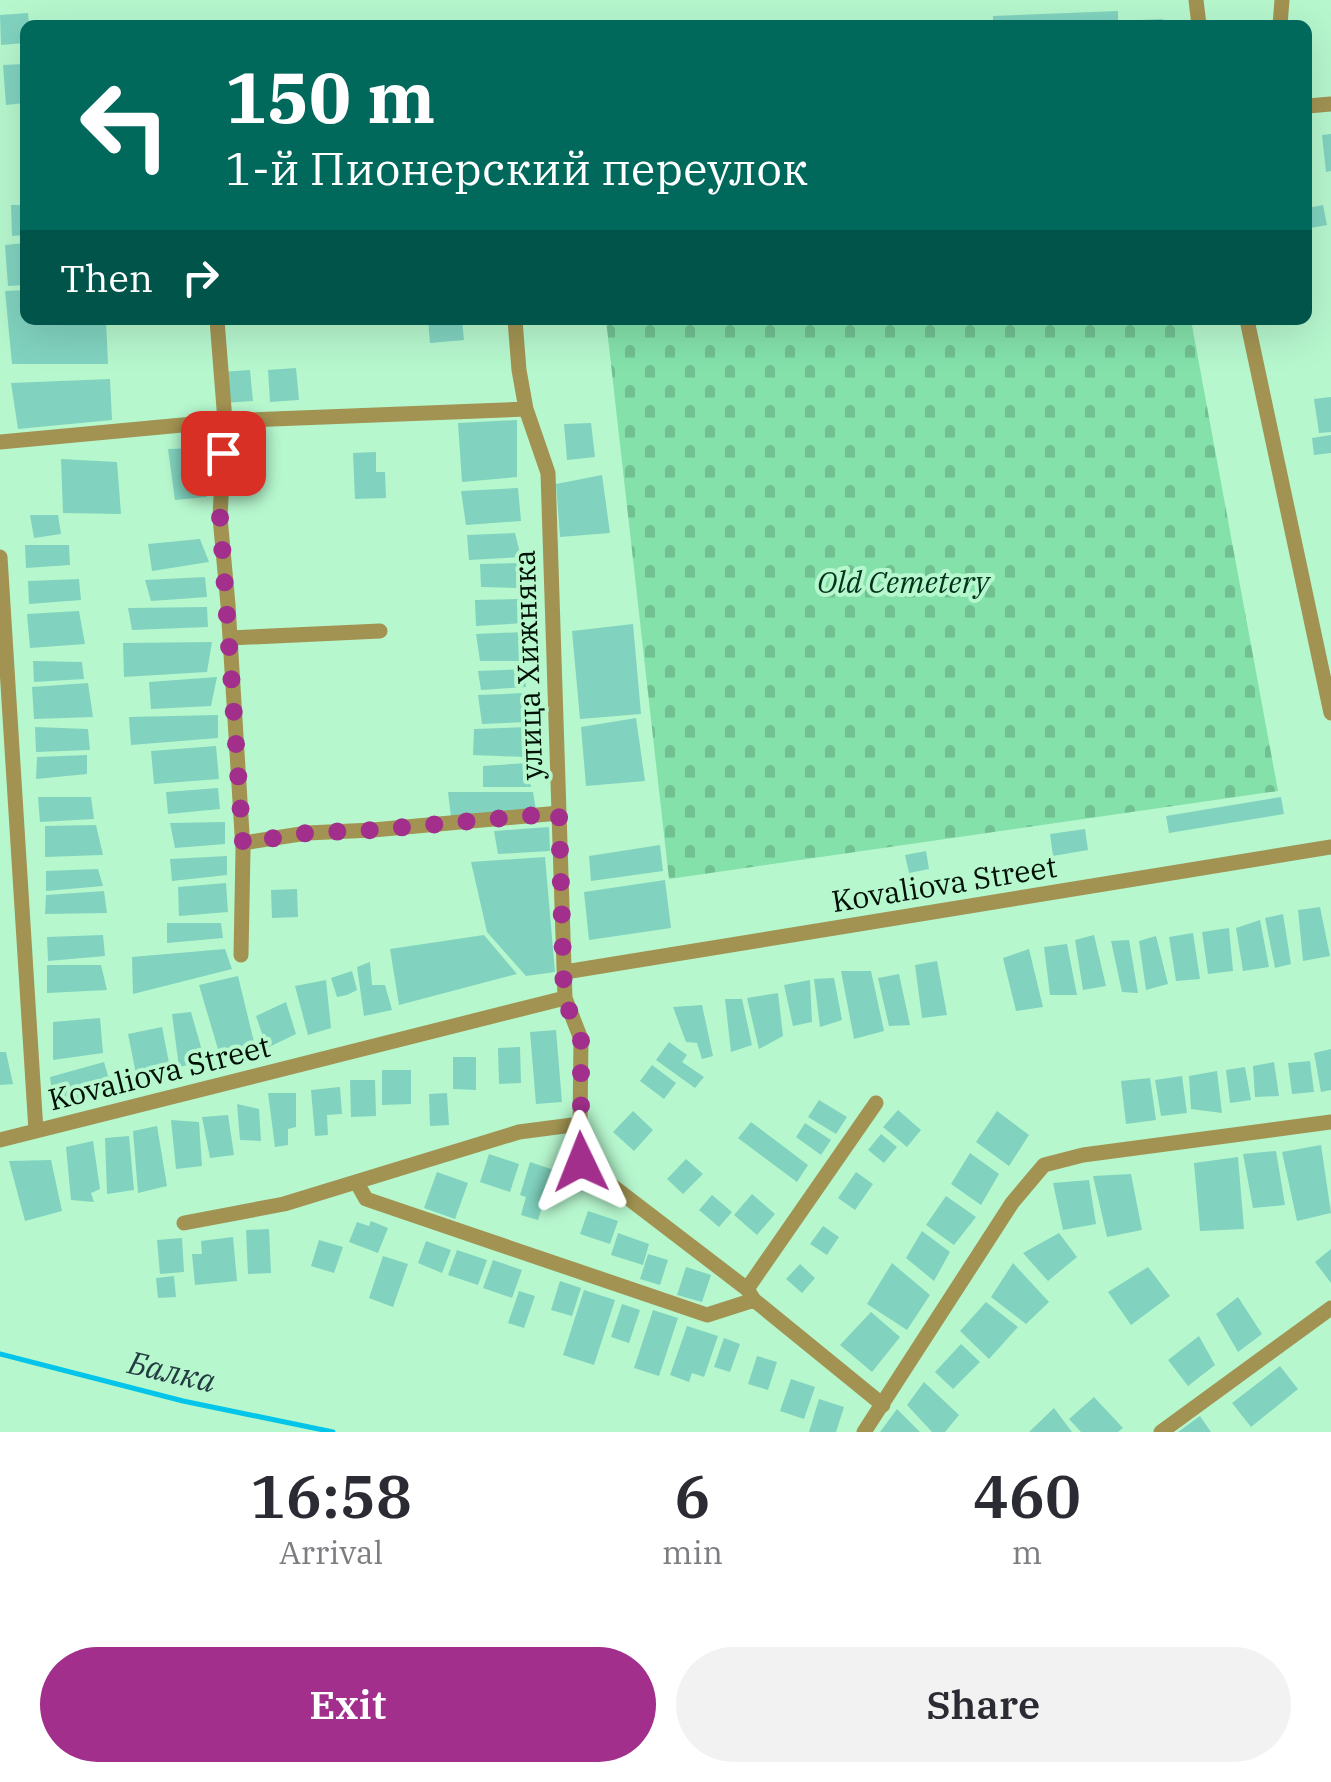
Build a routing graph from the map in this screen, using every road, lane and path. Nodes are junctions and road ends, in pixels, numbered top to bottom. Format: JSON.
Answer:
{"nodes":[{"id":1,"x":217,"y":325,"type":"edge"},
{"id":2,"x":515,"y":325,"type":"edge"},
{"id":3,"x":1248,"y":325,"type":"edge"},
{"id":4,"x":526,"y":408,"type":"junction"},
{"id":5,"x":224,"y":421,"type":"junction"},
{"id":6,"x":0,"y":442,"type":"edge"},
{"id":7,"x":0,"y":557,"type":"edge"},
{"id":8,"x":380,"y":631,"type":"dead end"},
{"id":9,"x":230,"y":638,"type":"junction"},
{"id":10,"x":1331,"y":712,"type":"edge"},
{"id":11,"x":559,"y":813,"type":"junction"},
{"id":12,"x":243,"y":843,"type":"junction"},
{"id":13,"x":1331,"y":847,"type":"edge"},
{"id":14,"x":242,"y":954,"type":"dead end"},
{"id":15,"x":565,"y":972,"type":"junction"},
{"id":16,"x":564,"y":998,"type":"junction"},
{"id":17,"x":876,"y":1103,"type":"dead end"},
{"id":18,"x":1331,"y":1122,"type":"edge"},
{"id":19,"x":580,"y":1124,"type":"junction"},
{"id":20,"x":36,"y":1131,"type":"junction"},
{"id":21,"x":0,"y":1140,"type":"edge"},
{"id":22,"x":357,"y":1183,"type":"junction"},
{"id":23,"x":184,"y":1223,"type":"dead end"},
{"id":24,"x":751,"y":1294,"type":"junction"},
{"id":25,"x":1331,"y":1308,"type":"edge"},
{"id":26,"x":883,"y":1405,"type":"junction"},
{"id":27,"x":864,"y":1432,"type":"edge"},
{"id":28,"x":1161,"y":1432,"type":"edge"}],
"edges":[{"from":1,"to":5,"type":"street"},
{"from":2,"to":4,"type":"street","name":"улица Хижняка"},
{"from":3,"to":10,"type":"street"},
{"from":4,"to":5,"type":"street"},
{"from":4,"to":11,"type":"street","name":"улица Хижняка"},
{"from":5,"to":6,"type":"street"},
{"from":5,"to":9,"type":"street"},
{"from":7,"to":20,"type":"street"},
{"from":8,"to":9,"type":"street"},
{"from":9,"to":12,"type":"street"},
{"from":11,"to":12,"type":"street"},
{"from":11,"to":15,"type":"street","name":"улица Хижняка"},
{"from":12,"to":14,"type":"street"},
{"from":13,"to":15,"type":"street","name":"Kovaliova Street"},
{"from":15,"to":16,"type":"street","name":"улица Хижняка"},
{"from":16,"to":19,"type":"street","name":"улица Хижняка"},
{"from":16,"to":20,"type":"street","name":"Kovaliova Street"},
{"from":17,"to":24,"type":"street"},
{"from":18,"to":26,"type":"street"},
{"from":19,"to":22,"type":"street"},
{"from":19,"to":24,"type":"street","name":"улица Хижняка"},
{"from":20,"to":21,"type":"street","name":"Kovaliova Street"},
{"from":22,"to":23,"type":"street"},
{"from":22,"to":24,"type":"street"},
{"from":24,"to":26,"type":"street","name":"улица Хижняка"},
{"from":25,"to":28,"type":"street"},
{"from":26,"to":27,"type":"street"}]}
